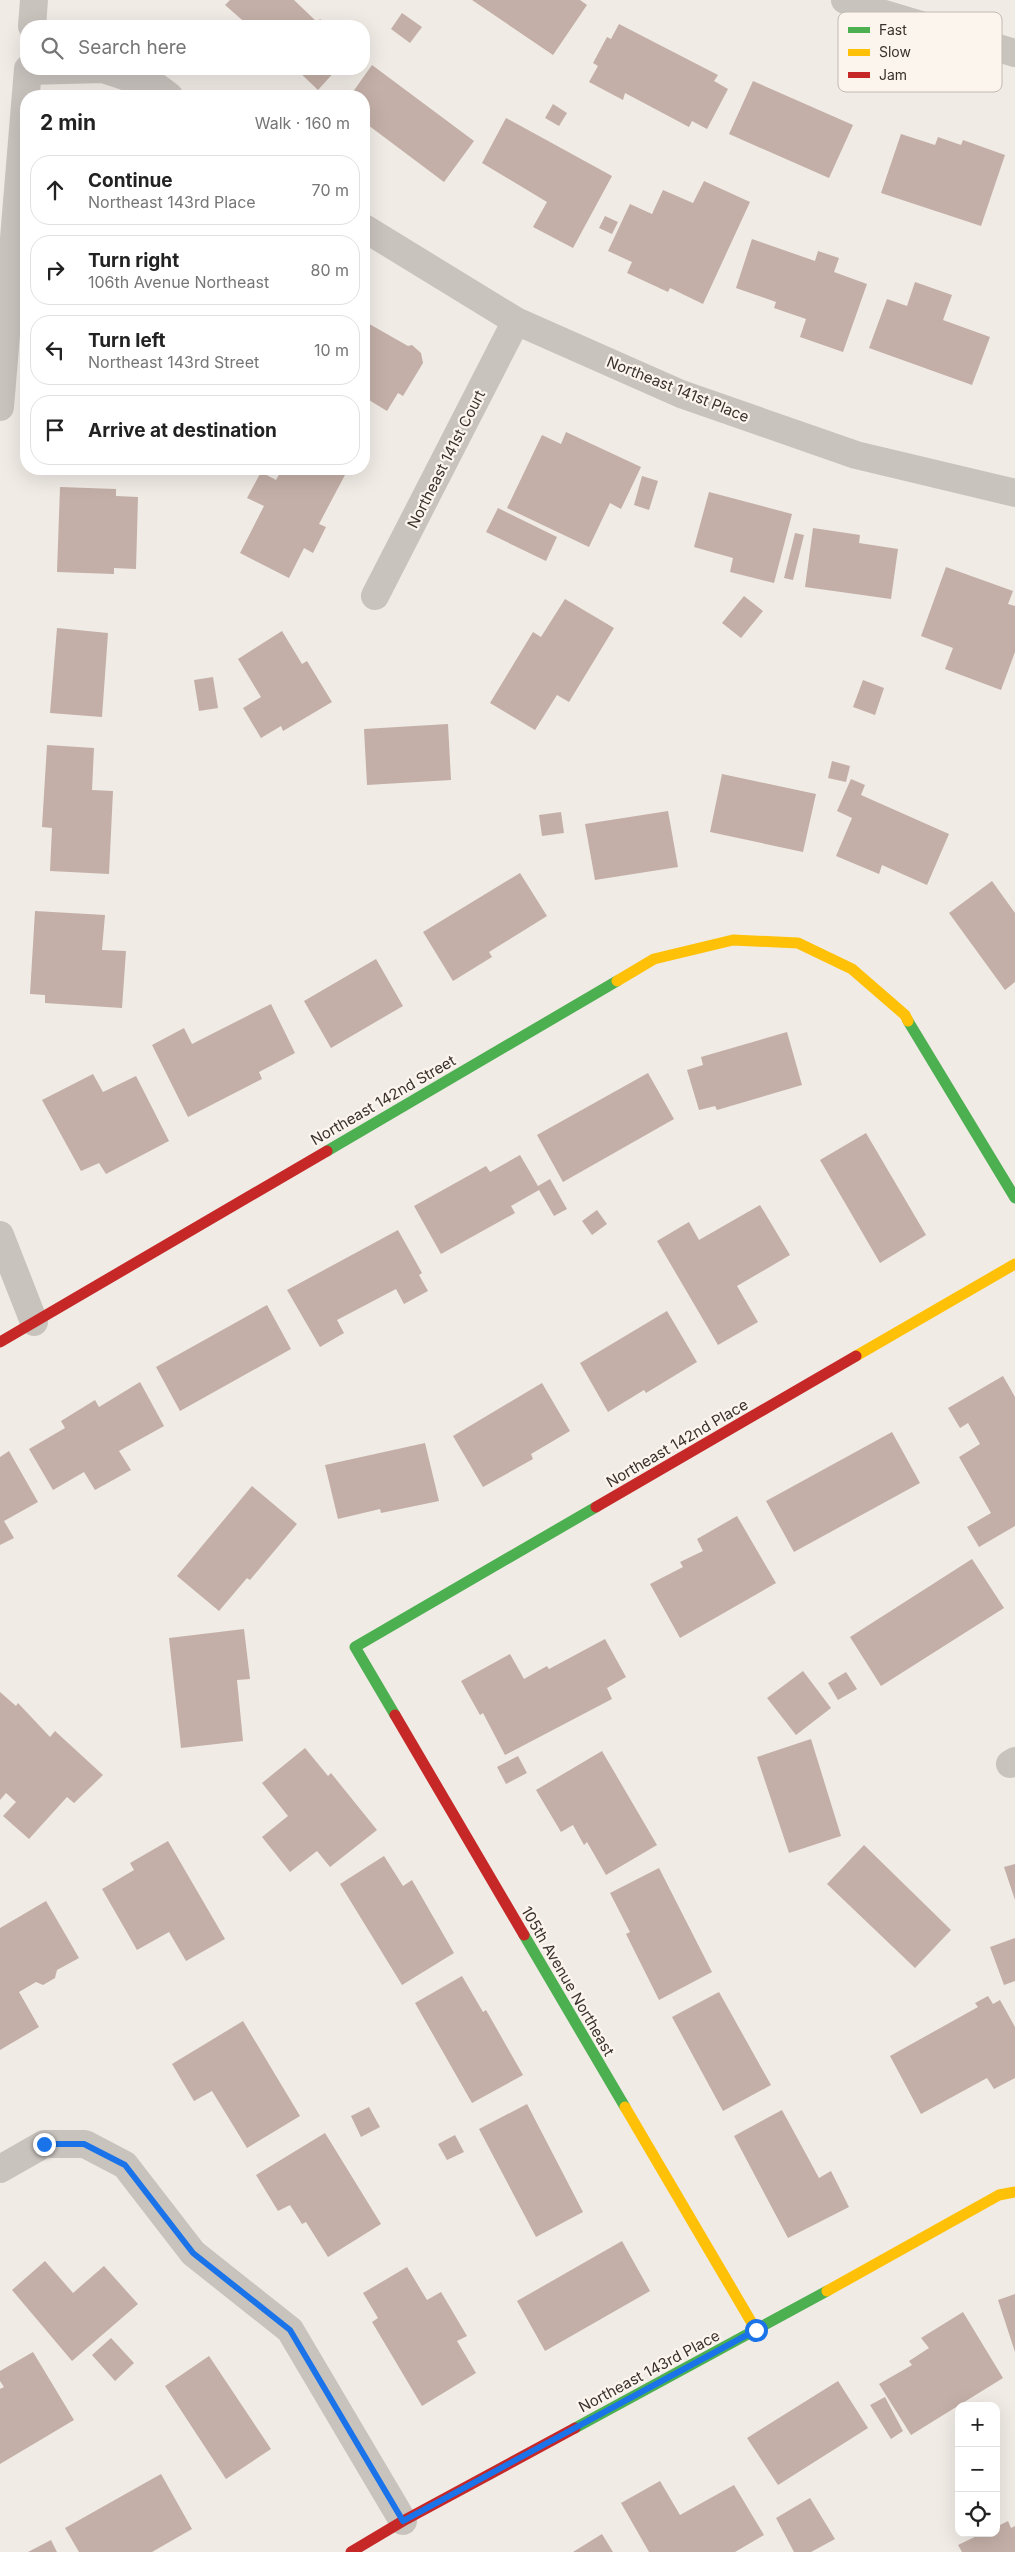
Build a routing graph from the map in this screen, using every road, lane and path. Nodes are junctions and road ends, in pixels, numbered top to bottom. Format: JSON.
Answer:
{"nodes":[{"id":1,"x":34,"y":0,"type":"edge"},
{"id":2,"x":846,"y":0,"type":"edge"},
{"id":3,"x":878,"y":12,"type":"edge"},
{"id":4,"x":32,"y":20,"type":"edge"},
{"id":5,"x":1002,"y":49,"type":"edge"},
{"id":6,"x":1015,"y":53,"type":"edge"},
{"id":7,"x":28,"y":75,"type":"edge"},
{"id":8,"x":121,"y":75,"type":"edge"},
{"id":9,"x":26,"y":90,"type":"edge"},
{"id":10,"x":161,"y":90,"type":"edge"},
{"id":11,"x":20,"y":166,"type":"edge"},
{"id":12,"x":370,"y":232,"type":"edge"},
{"id":13,"x":516,"y":321,"type":"junction"},
{"id":14,"x":0,"y":407,"type":"edge"},
{"id":15,"x":1015,"y":493,"type":"edge"},
{"id":16,"x":375,"y":596,"type":"dead end"},
{"id":17,"x":1015,"y":1198,"type":"edge"},
{"id":18,"x":0,"y":1235,"type":"edge"},
{"id":19,"x":1015,"y":1264,"type":"edge"},
{"id":20,"x":34,"y":1322,"type":"junction"},
{"id":21,"x":0,"y":1342,"type":"edge"},
{"id":22,"x":355,"y":1648,"type":"joint"},
{"id":23,"x":0,"y":2169,"type":"edge"},
{"id":24,"x":1015,"y":2192,"type":"edge"},
{"id":25,"x":756,"y":2330,"type":"junction"},
{"id":26,"x":403,"y":2521,"type":"junction"},
{"id":27,"x":351,"y":2552,"type":"edge"}],
"edges":[{"from":1,"to":4,"type":"street"},
{"from":2,"to":3,"type":"street"},
{"from":5,"to":6,"type":"street"},
{"from":7,"to":9,"type":"street"},
{"from":8,"to":10,"type":"street"},
{"from":11,"to":14,"type":"street"},
{"from":12,"to":13,"type":"street","name":"Northeast 141st Place"},
{"from":13,"to":15,"type":"street","name":"Northeast 141st Place"},
{"from":13,"to":16,"type":"street","name":"Northeast 141st Court"},
{"from":17,"to":20,"type":"street","name":"Northeast 142nd Street"},
{"from":18,"to":20,"type":"street"},
{"from":19,"to":22,"type":"street","name":"Northeast 142nd Place"},
{"from":20,"to":21,"type":"street","name":"Northeast 142nd Street"},
{"from":22,"to":25,"type":"street","name":"105th Avenue Northeast"},
{"from":23,"to":26,"type":"street"},
{"from":24,"to":25,"type":"street","name":"Northeast 143rd Place"},
{"from":25,"to":26,"type":"street","name":"Northeast 143rd Place"},
{"from":26,"to":27,"type":"street","name":"Northeast 143rd Place"}]}
